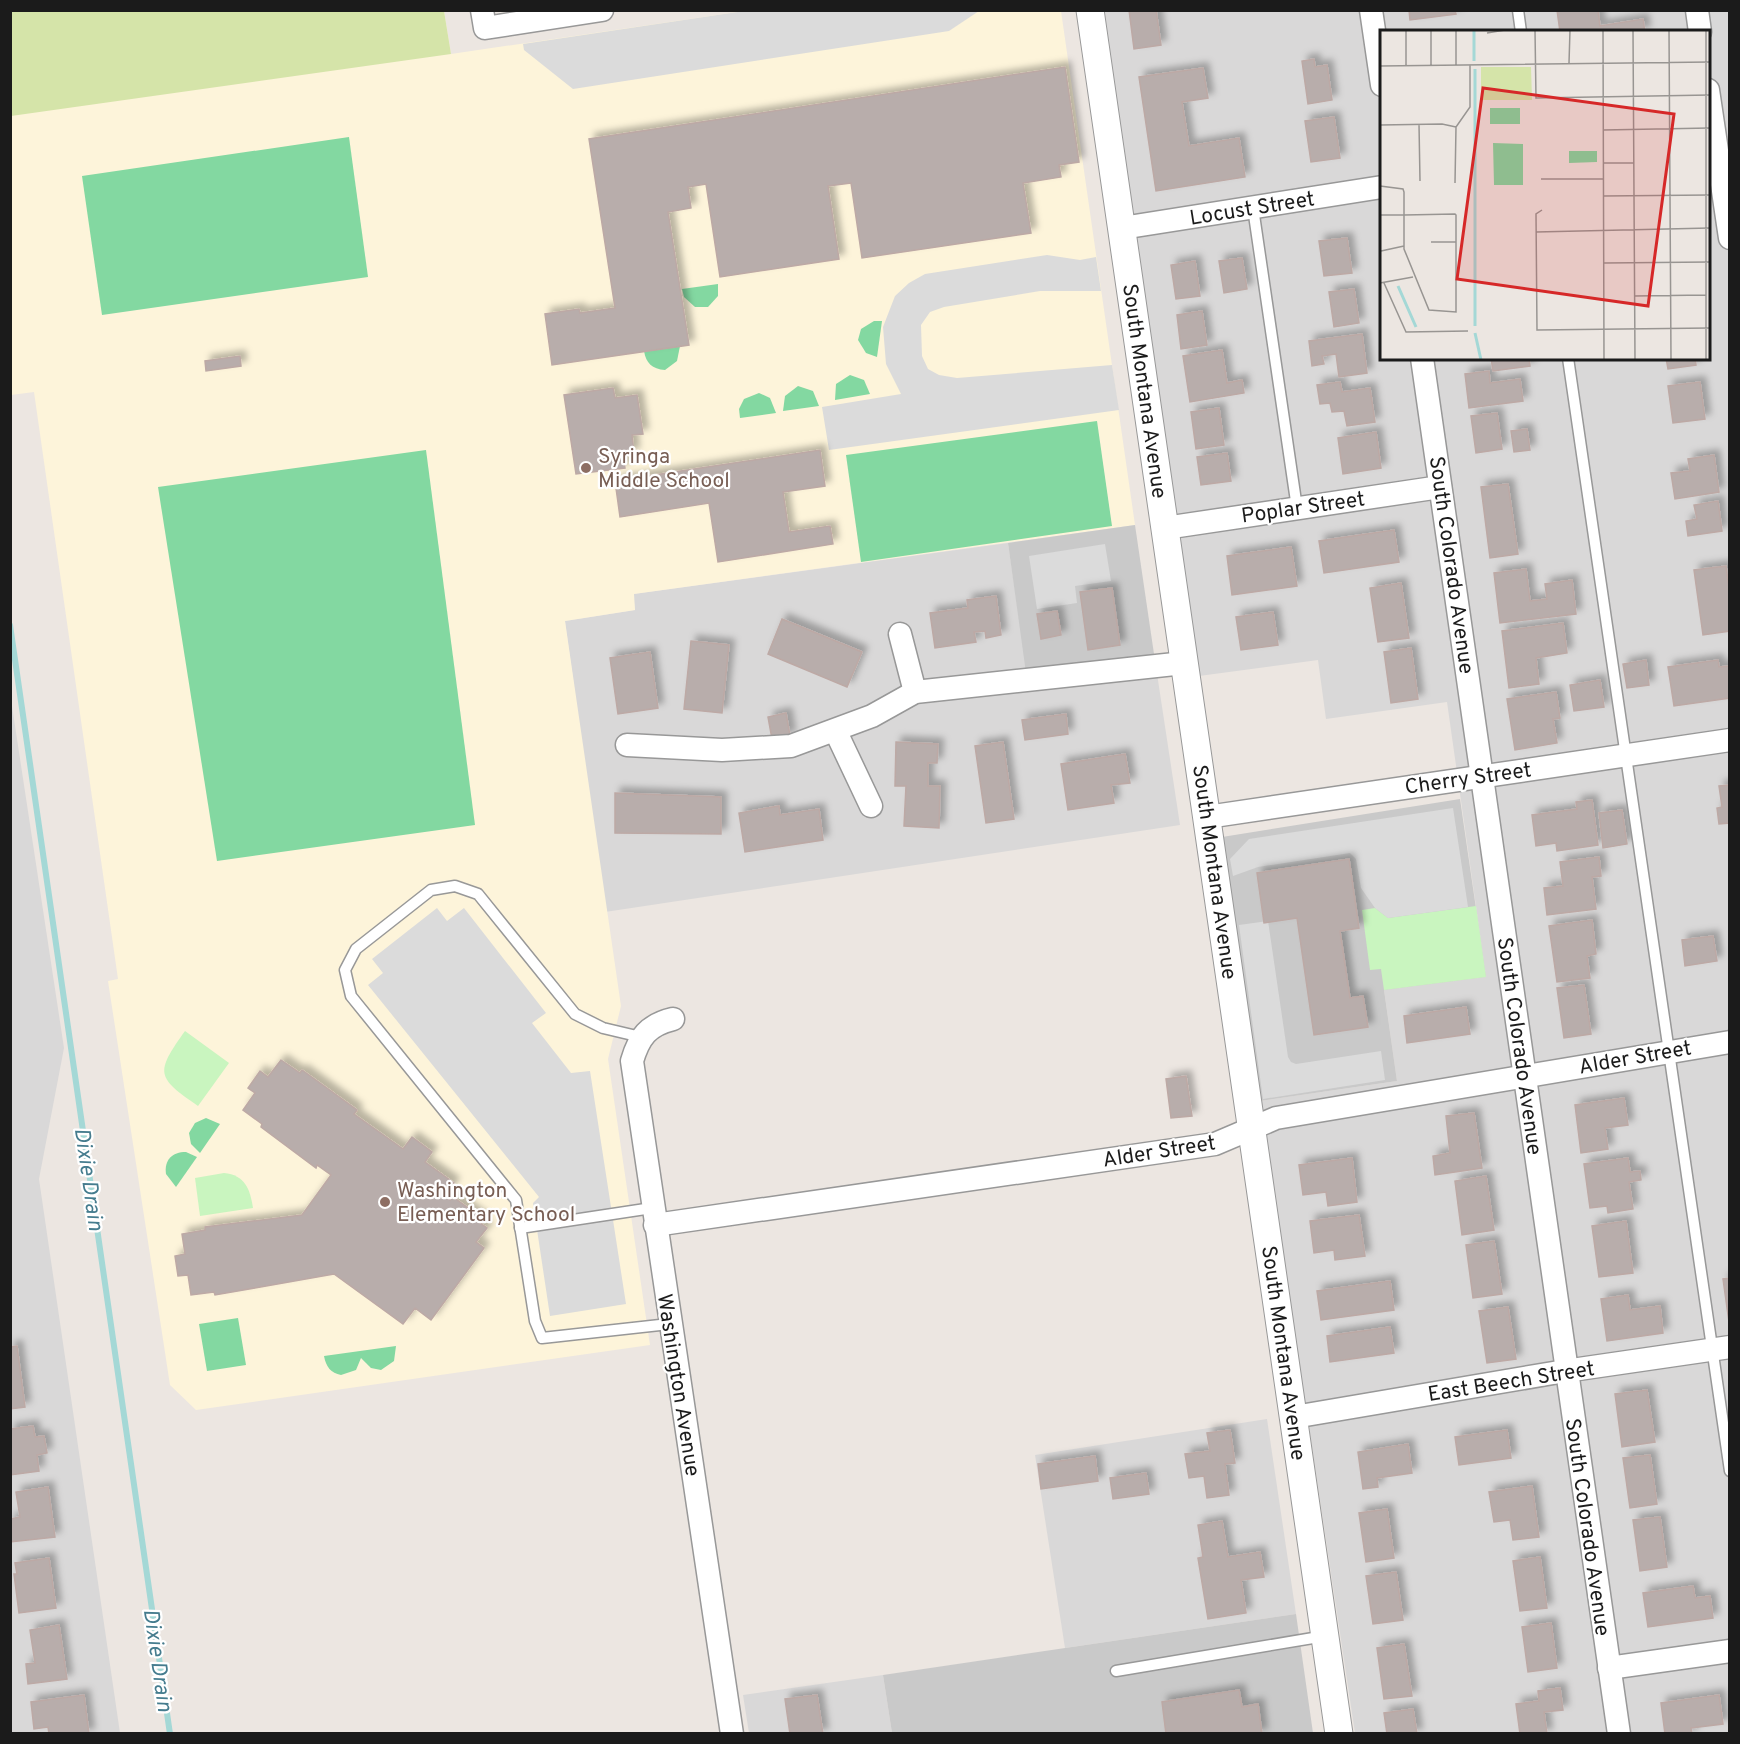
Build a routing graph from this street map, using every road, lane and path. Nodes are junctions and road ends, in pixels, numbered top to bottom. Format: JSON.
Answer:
{"nodes":[{"id":1,"x":482,"y":10,"type":"edge"},
{"id":2,"x":602,"y":10,"type":"edge"},
{"id":3,"x":1090,"y":10,"type":"edge"},
{"id":4,"x":1371,"y":10,"type":"edge"},
{"id":5,"x":1518,"y":10,"type":"edge"},
{"id":6,"x":1697,"y":10,"type":"edge"},
{"id":7,"x":1521,"y":30,"type":"edge"},
{"id":8,"x":1700,"y":30,"type":"edge"},
{"id":9,"x":1380,"y":71,"type":"edge"},
{"id":10,"x":1710,"y":99,"type":"edge"},
{"id":11,"x":1718,"y":135,"type":"edge"},
{"id":12,"x":1380,"y":188,"type":"edge"},
{"id":13,"x":1253,"y":208,"type":"junction"},
{"id":14,"x":1122,"y":228,"type":"junction"},
{"id":15,"x":1730,"y":238,"type":"edge"},
{"id":16,"x":1422,"y":360,"type":"edge"},
{"id":17,"x":1568,"y":360,"type":"edge"},
{"id":18,"x":1440,"y":487,"type":"junction"},
{"id":19,"x":1298,"y":508,"type":"junction"},
{"id":20,"x":1165,"y":528,"type":"junction"},
{"id":21,"x":900,"y":634,"type":"dead end"},
{"id":22,"x":1184,"y":663,"type":"junction"},
{"id":23,"x":915,"y":692,"type":"junction"},
{"id":24,"x":836,"y":732,"type":"junction"},
{"id":25,"x":1730,"y":740,"type":"edge"},
{"id":26,"x":627,"y":744,"type":"dead end"},
{"id":27,"x":1626,"y":755,"type":"junction"},
{"id":28,"x":1483,"y":776,"type":"junction"},
{"id":29,"x":871,"y":806,"type":"dead end"},
{"id":30,"x":1207,"y":817,"type":"junction"},
{"id":31,"x":673,"y":1019,"type":"dead end"},
{"id":32,"x":641,"y":1037,"type":"junction"},
{"id":33,"x":1730,"y":1042,"type":"edge"},
{"id":34,"x":1669,"y":1051,"type":"junction"},
{"id":35,"x":1524,"y":1077,"type":"junction"},
{"id":36,"x":1252,"y":1128,"type":"junction"},
{"id":37,"x":654,"y":1216,"type":"junction"},
{"id":38,"x":520,"y":1228,"type":"junction"},
{"id":39,"x":669,"y":1324,"type":"junction"},
{"id":40,"x":1721,"y":1348,"type":"edge"},
{"id":41,"x":1565,"y":1371,"type":"junction"},
{"id":42,"x":1294,"y":1417,"type":"junction"},
{"id":43,"x":1730,"y":1471,"type":"edge"},
{"id":44,"x":1325,"y":1636,"type":"junction"},
{"id":45,"x":1730,"y":1651,"type":"edge"},
{"id":46,"x":1610,"y":1668,"type":"junction"},
{"id":47,"x":1116,"y":1671,"type":"dead end"},
{"id":48,"x":732,"y":1734,"type":"edge"},
{"id":49,"x":1339,"y":1734,"type":"edge"},
{"id":50,"x":1619,"y":1734,"type":"edge"}],
"edges":[{"from":1,"to":2,"type":"street"},
{"from":3,"to":14,"type":"street","name":"South Montana Avenue"},
{"from":4,"to":9,"type":"street"},
{"from":5,"to":7,"type":"lane"},
{"from":6,"to":8,"type":"street"},
{"from":10,"to":11,"type":"street"},
{"from":11,"to":15,"type":"street"},
{"from":12,"to":13,"type":"street","name":"Locust Street"},
{"from":13,"to":14,"type":"street","name":"Locust Street"},
{"from":13,"to":19,"type":"lane"},
{"from":14,"to":20,"type":"street","name":"South Montana Avenue"},
{"from":16,"to":18,"type":"street","name":"South Colorado Avenue"},
{"from":17,"to":27,"type":"lane"},
{"from":18,"to":19,"type":"street","name":"Poplar Street"},
{"from":18,"to":28,"type":"street","name":"South Colorado Avenue"},
{"from":19,"to":20,"type":"street","name":"Poplar Street"},
{"from":20,"to":22,"type":"street","name":"South Montana Avenue"},
{"from":21,"to":23,"type":"street"},
{"from":22,"to":23,"type":"street"},
{"from":22,"to":30,"type":"street","name":"South Montana Avenue"},
{"from":23,"to":24,"type":"street"},
{"from":24,"to":26,"type":"street"},
{"from":24,"to":29,"type":"street"},
{"from":25,"to":27,"type":"street","name":"Cherry Street"},
{"from":27,"to":28,"type":"street","name":"Cherry Street"},
{"from":27,"to":34,"type":"lane"},
{"from":28,"to":30,"type":"street","name":"Cherry Street"},
{"from":28,"to":35,"type":"street","name":"South Colorado Avenue"},
{"from":30,"to":36,"type":"street","name":"South Montana Avenue"},
{"from":31,"to":32,"type":"street"},
{"from":32,"to":37,"type":"street","name":"Washington Avenue"},
{"from":32,"to":38,"type":"lane"},
{"from":33,"to":34,"type":"street","name":"Alder Street"},
{"from":34,"to":35,"type":"street","name":"Alder Street"},
{"from":34,"to":40,"type":"lane"},
{"from":35,"to":36,"type":"street","name":"Alder Street"},
{"from":35,"to":41,"type":"street","name":"South Colorado Avenue"},
{"from":36,"to":37,"type":"street","name":"Alder Street"},
{"from":36,"to":42,"type":"street","name":"South Montana Avenue"},
{"from":37,"to":38,"type":"lane"},
{"from":37,"to":39,"type":"street","name":"Washington Avenue"},
{"from":38,"to":39,"type":"lane"},
{"from":39,"to":48,"type":"street","name":"Washington Avenue"},
{"from":40,"to":41,"type":"street","name":"East Beech Street"},
{"from":40,"to":43,"type":"lane"},
{"from":41,"to":42,"type":"street","name":"East Beech Street"},
{"from":41,"to":46,"type":"street","name":"South Colorado Avenue"},
{"from":42,"to":44,"type":"street","name":"South Montana Avenue"},
{"from":44,"to":47,"type":"lane"},
{"from":44,"to":49,"type":"street","name":"South Montana Avenue"},
{"from":45,"to":46,"type":"street"},
{"from":46,"to":50,"type":"street","name":"South Colorado Avenue"}]}
